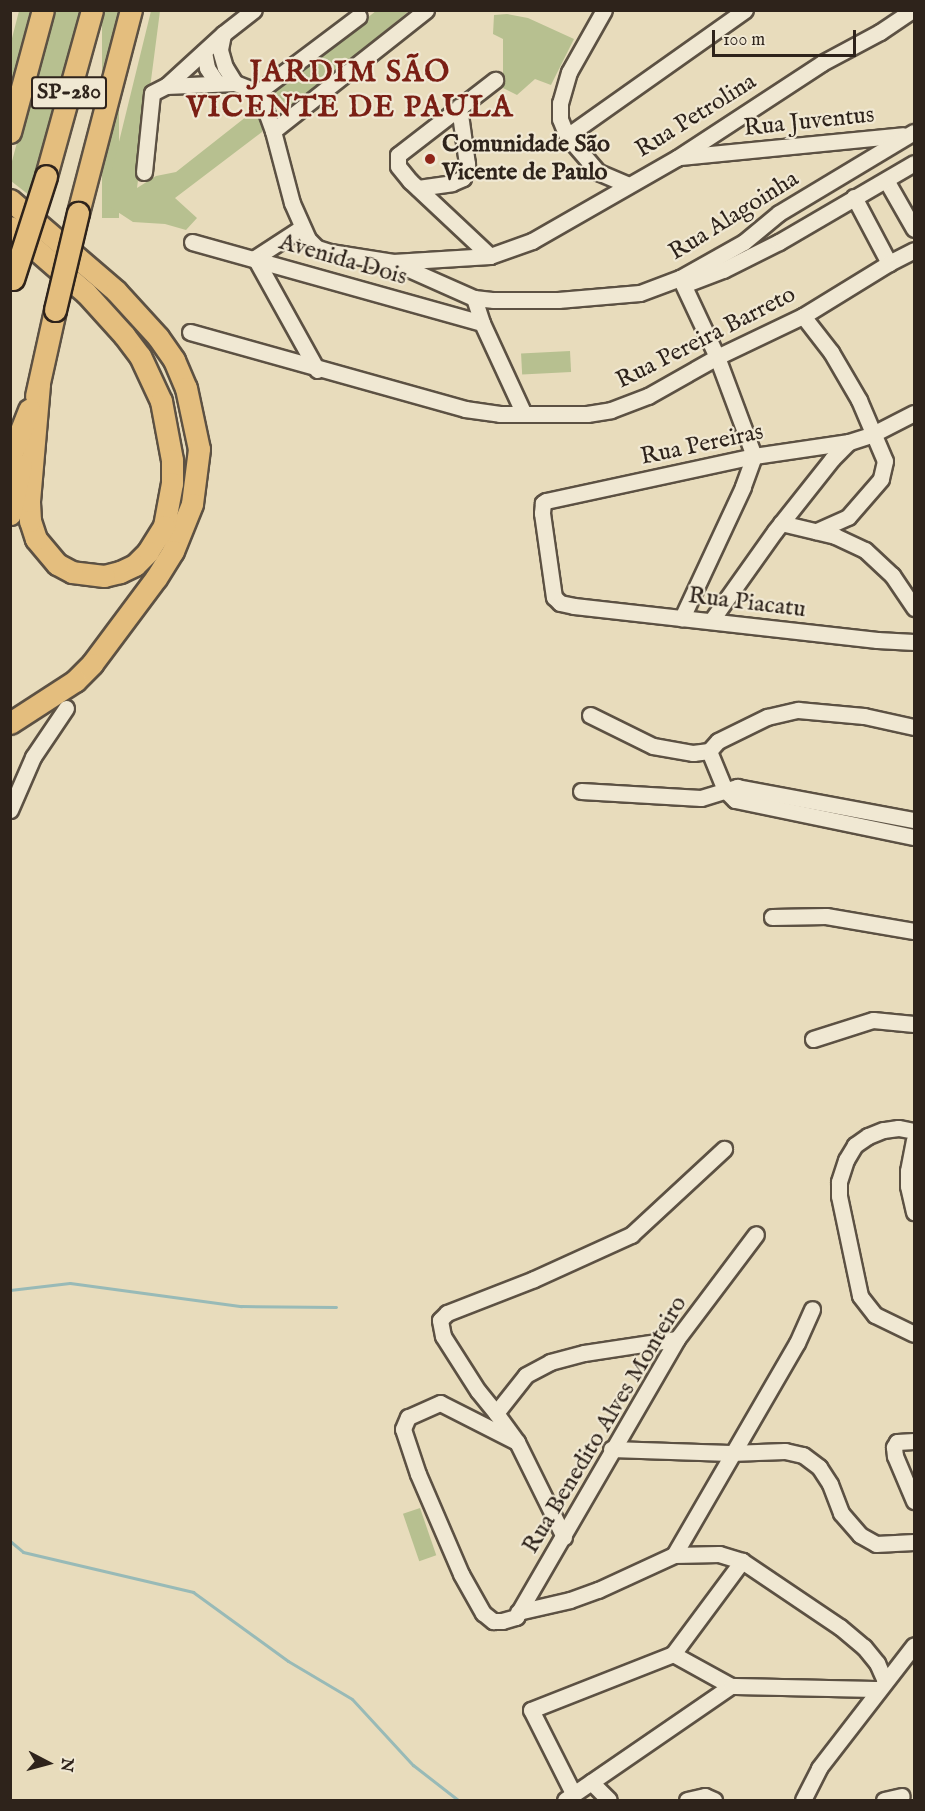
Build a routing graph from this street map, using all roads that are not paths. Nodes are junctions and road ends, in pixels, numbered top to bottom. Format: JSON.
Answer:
{"nodes":[{"id":1,"x":43,"y":10,"type":"edge"},
{"id":2,"x":92,"y":10,"type":"edge"},
{"id":3,"x":131,"y":10,"type":"edge"},
{"id":4,"x":426,"y":10,"type":"edge"},
{"id":5,"x":604,"y":10,"type":"edge"},
{"id":6,"x":913,"y":10,"type":"edge"},
{"id":7,"x":250,"y":12,"type":"edge"},
{"id":8,"x":742,"y":12,"type":"edge"},
{"id":9,"x":359,"y":16,"type":"dead end"},
{"id":10,"x":223,"y":34,"type":"junction"},
{"id":11,"x":204,"y":52,"type":"junction"},
{"id":12,"x":495,"y":80,"type":"dead end"},
{"id":13,"x":217,"y":83,"type":"junction"},
{"id":14,"x":235,"y":83,"type":"junction"},
{"id":15,"x":165,"y":86,"type":"junction"},
{"id":16,"x":258,"y":92,"type":"junction"},
{"id":17,"x":459,"y":106,"type":"junction"},
{"id":18,"x":273,"y":131,"type":"junction"},
{"id":19,"x":10,"y":132,"type":"edge"},
{"id":20,"x":912,"y":133,"type":"edge"},
{"id":21,"x":567,"y":136,"type":"junction"},
{"id":22,"x":676,"y":158,"type":"junction"},
{"id":23,"x":915,"y":163,"type":"edge"},
{"id":24,"x":144,"y":172,"type":"dead end"},
{"id":25,"x":886,"y":180,"type":"junction"},
{"id":26,"x":626,"y":184,"type":"junction"},
{"id":27,"x":418,"y":188,"type":"junction"},
{"id":28,"x":854,"y":197,"type":"junction"},
{"id":29,"x":10,"y":200,"type":"edge"},
{"id":30,"x":10,"y":227,"type":"edge"},
{"id":31,"x":301,"y":228,"type":"junction"},
{"id":32,"x":915,"y":229,"type":"edge"},
{"id":33,"x":192,"y":242,"type":"dead end"},
{"id":34,"x":744,"y":242,"type":"junction"},
{"id":35,"x":915,"y":250,"type":"edge"},
{"id":36,"x":490,"y":256,"type":"junction"},
{"id":37,"x":752,"y":256,"type":"junction"},
{"id":38,"x":255,"y":258,"type":"junction"},
{"id":39,"x":393,"y":262,"type":"junction"},
{"id":40,"x":889,"y":263,"type":"junction"},
{"id":41,"x":682,"y":281,"type":"junction"},
{"id":42,"x":12,"y":283,"type":"edge"},
{"id":43,"x":474,"y":298,"type":"junction"},
{"id":44,"x":803,"y":316,"type":"junction"},
{"id":45,"x":482,"y":323,"type":"junction"},
{"id":46,"x":190,"y":332,"type":"dead end"},
{"id":47,"x":717,"y":357,"type":"junction"},
{"id":48,"x":317,"y":370,"type":"junction"},
{"id":49,"x":39,"y":384,"type":"junction"},
{"id":50,"x":915,"y":413,"type":"edge"},
{"id":51,"x":524,"y":414,"type":"junction"},
{"id":52,"x":873,"y":435,"type":"junction"},
{"id":53,"x":849,"y":442,"type":"junction"},
{"id":54,"x":754,"y":456,"type":"junction"},
{"id":55,"x":10,"y":458,"type":"edge"},
{"id":56,"x":10,"y":514,"type":"edge"},
{"id":57,"x":781,"y":523,"type":"junction"},
{"id":58,"x":816,"y":531,"type":"junction"},
{"id":59,"x":574,"y":606,"type":"joint"},
{"id":60,"x":915,"y":608,"type":"edge"},
{"id":61,"x":682,"y":618,"type":"junction"},
{"id":62,"x":711,"y":621,"type":"junction"},
{"id":63,"x":915,"y":642,"type":"edge"},
{"id":64,"x":66,"y":708,"type":"dead end"},
{"id":65,"x":590,"y":715,"type":"dead end"},
{"id":66,"x":10,"y":723,"type":"edge"},
{"id":67,"x":915,"y":727,"type":"edge"},
{"id":68,"x":709,"y":751,"type":"junction"},
{"id":69,"x":725,"y":790,"type":"junction"},
{"id":70,"x":581,"y":791,"type":"dead end"},
{"id":71,"x":10,"y":810,"type":"edge"},
{"id":72,"x":915,"y":820,"type":"edge"},
{"id":73,"x":915,"y":837,"type":"edge"},
{"id":74,"x":772,"y":917,"type":"dead end"},
{"id":75,"x":915,"y":931,"type":"edge"},
{"id":76,"x":915,"y":1024,"type":"edge"},
{"id":77,"x":813,"y":1039,"type":"dead end"},
{"id":78,"x":915,"y":1131,"type":"edge"},
{"id":79,"x":915,"y":1140,"type":"edge"},
{"id":80,"x":724,"y":1149,"type":"dead end"},
{"id":81,"x":915,"y":1212,"type":"edge"},
{"id":82,"x":756,"y":1234,"type":"dead end"},
{"id":83,"x":812,"y":1309,"type":"dead end"},
{"id":84,"x":915,"y":1334,"type":"edge"},
{"id":85,"x":677,"y":1339,"type":"junction"},
{"id":86,"x":496,"y":1413,"type":"junction"},
{"id":87,"x":915,"y":1441,"type":"edge"},
{"id":88,"x":517,"y":1442,"type":"junction"},
{"id":89,"x":611,"y":1449,"type":"junction"},
{"id":90,"x":730,"y":1454,"type":"junction"},
{"id":91,"x":915,"y":1501,"type":"edge"},
{"id":92,"x":564,"y":1537,"type":"junction"},
{"id":93,"x":915,"y":1542,"type":"edge"},
{"id":94,"x":674,"y":1555,"type":"junction"},
{"id":95,"x":742,"y":1562,"type":"junction"},
{"id":96,"x":518,"y":1612,"type":"junction"},
{"id":97,"x":915,"y":1645,"type":"edge"},
{"id":98,"x":673,"y":1654,"type":"junction"},
{"id":99,"x":882,"y":1685,"type":"junction"},
{"id":100,"x":731,"y":1686,"type":"junction"},
{"id":101,"x":591,"y":1782,"type":"junction"},
{"id":102,"x":902,"y":1796,"type":"dead end"},
{"id":103,"x":569,"y":1797,"type":"edge"},
{"id":104,"x":609,"y":1800,"type":"edge"},
{"id":105,"x":687,"y":1800,"type":"edge"},
{"id":106,"x":714,"y":1800,"type":"edge"},
{"id":107,"x":803,"y":1800,"type":"edge"},
{"id":108,"x":884,"y":1800,"type":"edge"}],
"edges":[{"from":1,"to":19,"type":"highway","number":"SP-280"},
{"from":2,"to":42,"type":"highway","number":"SP-280","bridge":true},
{"from":3,"to":49,"type":"highway","bridge":true},
{"from":4,"to":18,"type":"street"},
{"from":5,"to":21,"type":"street"},
{"from":6,"to":22,"type":"street","name":"Rua Petrolina"},
{"from":7,"to":10,"type":"street"},
{"from":8,"to":21,"type":"street"},
{"from":9,"to":16,"type":"street"},
{"from":10,"to":11,"type":"street"},
{"from":10,"to":14,"type":"street"},
{"from":11,"to":13,"type":"street"},
{"from":11,"to":15,"type":"street"},
{"from":12,"to":17,"type":"street"},
{"from":13,"to":14,"type":"street"},
{"from":13,"to":15,"type":"street"},
{"from":14,"to":16,"type":"street"},
{"from":15,"to":24,"type":"street"},
{"from":16,"to":18,"type":"street"},
{"from":17,"to":27,"type":"street"},
{"from":17,"to":27,"type":"street"},
{"from":18,"to":31,"type":"street"},
{"from":20,"to":22,"type":"street","name":"Rua Juventus"},
{"from":20,"to":34,"type":"street","name":"Rua Alagoinha"},
{"from":21,"to":26,"type":"street"},
{"from":22,"to":26,"type":"street","name":"Rua Petrolina"},
{"from":23,"to":25,"type":"street"},
{"from":25,"to":28,"type":"street"},
{"from":25,"to":32,"type":"street"},
{"from":26,"to":36,"type":"street","name":"Rua Petrolina"},
{"from":27,"to":36,"type":"street"},
{"from":28,"to":37,"type":"street"},
{"from":28,"to":40,"type":"street"},
{"from":29,"to":66,"type":"highway"},
{"from":30,"to":49,"type":"highway"},
{"from":31,"to":38,"type":"street"},
{"from":31,"to":39,"type":"street"},
{"from":33,"to":38,"type":"street","name":"Avenida Dois"},
{"from":34,"to":37,"type":"street"},
{"from":34,"to":41,"type":"street","name":"Rua Alagoinha"},
{"from":35,"to":40,"type":"street","name":"Rua Pereira Barreto"},
{"from":36,"to":39,"type":"street","name":"Rua Petrolina"},
{"from":37,"to":41,"type":"street"},
{"from":38,"to":45,"type":"street","name":"Avenida Dois"},
{"from":38,"to":48,"type":"street"},
{"from":39,"to":43,"type":"street","name":"Rua Alagoinha"},
{"from":40,"to":44,"type":"street","name":"Rua Pereira Barreto"},
{"from":41,"to":43,"type":"street","name":"Rua Alagoinha"},
{"from":41,"to":47,"type":"street"},
{"from":43,"to":45,"type":"street"},
{"from":44,"to":47,"type":"street","name":"Rua Pereira Barreto"},
{"from":44,"to":52,"type":"street"},
{"from":45,"to":51,"type":"street"},
{"from":46,"to":48,"type":"street","name":"Rua Pereira Barreto"},
{"from":47,"to":51,"type":"street","name":"Rua Pereira Barreto"},
{"from":47,"to":54,"type":"street"},
{"from":48,"to":51,"type":"street","name":"Rua Pereira Barreto"},
{"from":49,"to":55,"type":"highway"},
{"from":49,"to":56,"type":"highway"},
{"from":50,"to":52,"type":"street","name":"Rua Pereiras"},
{"from":52,"to":53,"type":"street","name":"Rua Pereiras"},
{"from":52,"to":58,"type":"street"},
{"from":53,"to":54,"type":"street","name":"Rua Pereiras"},
{"from":53,"to":57,"type":"street"},
{"from":54,"to":59,"type":"street","name":"Rua Pereiras"},
{"from":54,"to":61,"type":"street"},
{"from":57,"to":58,"type":"street"},
{"from":57,"to":62,"type":"street"},
{"from":58,"to":60,"type":"street"},
{"from":59,"to":61,"type":"street","name":"Rua Piacatu"},
{"from":61,"to":62,"type":"street","name":"Rua Piacatu"},
{"from":62,"to":63,"type":"street","name":"Rua Piacatu"},
{"from":64,"to":71,"type":"street"},
{"from":65,"to":68,"type":"street"},
{"from":67,"to":68,"type":"street"},
{"from":68,"to":69,"type":"street"},
{"from":69,"to":70,"type":"street"},
{"from":69,"to":72,"type":"street"},
{"from":69,"to":73,"type":"street"},
{"from":74,"to":75,"type":"street"},
{"from":76,"to":77,"type":"street"},
{"from":78,"to":84,"type":"street"},
{"from":79,"to":81,"type":"street"},
{"from":80,"to":86,"type":"street"},
{"from":82,"to":85,"type":"street","name":"Rua Benedito Alves Monteiro"},
{"from":83,"to":90,"type":"street"},
{"from":85,"to":86,"type":"street"},
{"from":85,"to":89,"type":"street","name":"Rua Benedito Alves Monteiro"},
{"from":86,"to":88,"type":"street"},
{"from":87,"to":91,"type":"street"},
{"from":88,"to":92,"type":"street"},
{"from":88,"to":96,"type":"street"},
{"from":89,"to":90,"type":"street"},
{"from":89,"to":92,"type":"street","name":"Rua Benedito Alves Monteiro"},
{"from":90,"to":93,"type":"street"},
{"from":90,"to":94,"type":"street"},
{"from":92,"to":96,"type":"street","name":"Rua Benedito Alves Monteiro"},
{"from":94,"to":95,"type":"street"},
{"from":94,"to":96,"type":"street"},
{"from":95,"to":98,"type":"street"},
{"from":95,"to":99,"type":"street"},
{"from":97,"to":99,"type":"street"},
{"from":98,"to":100,"type":"street"},
{"from":98,"to":103,"type":"street"},
{"from":99,"to":100,"type":"street"},
{"from":99,"to":107,"type":"street"},
{"from":100,"to":101,"type":"street"},
{"from":101,"to":103,"type":"street"},
{"from":101,"to":104,"type":"street"},
{"from":102,"to":108,"type":"street"},
{"from":105,"to":106,"type":"street"}]}
